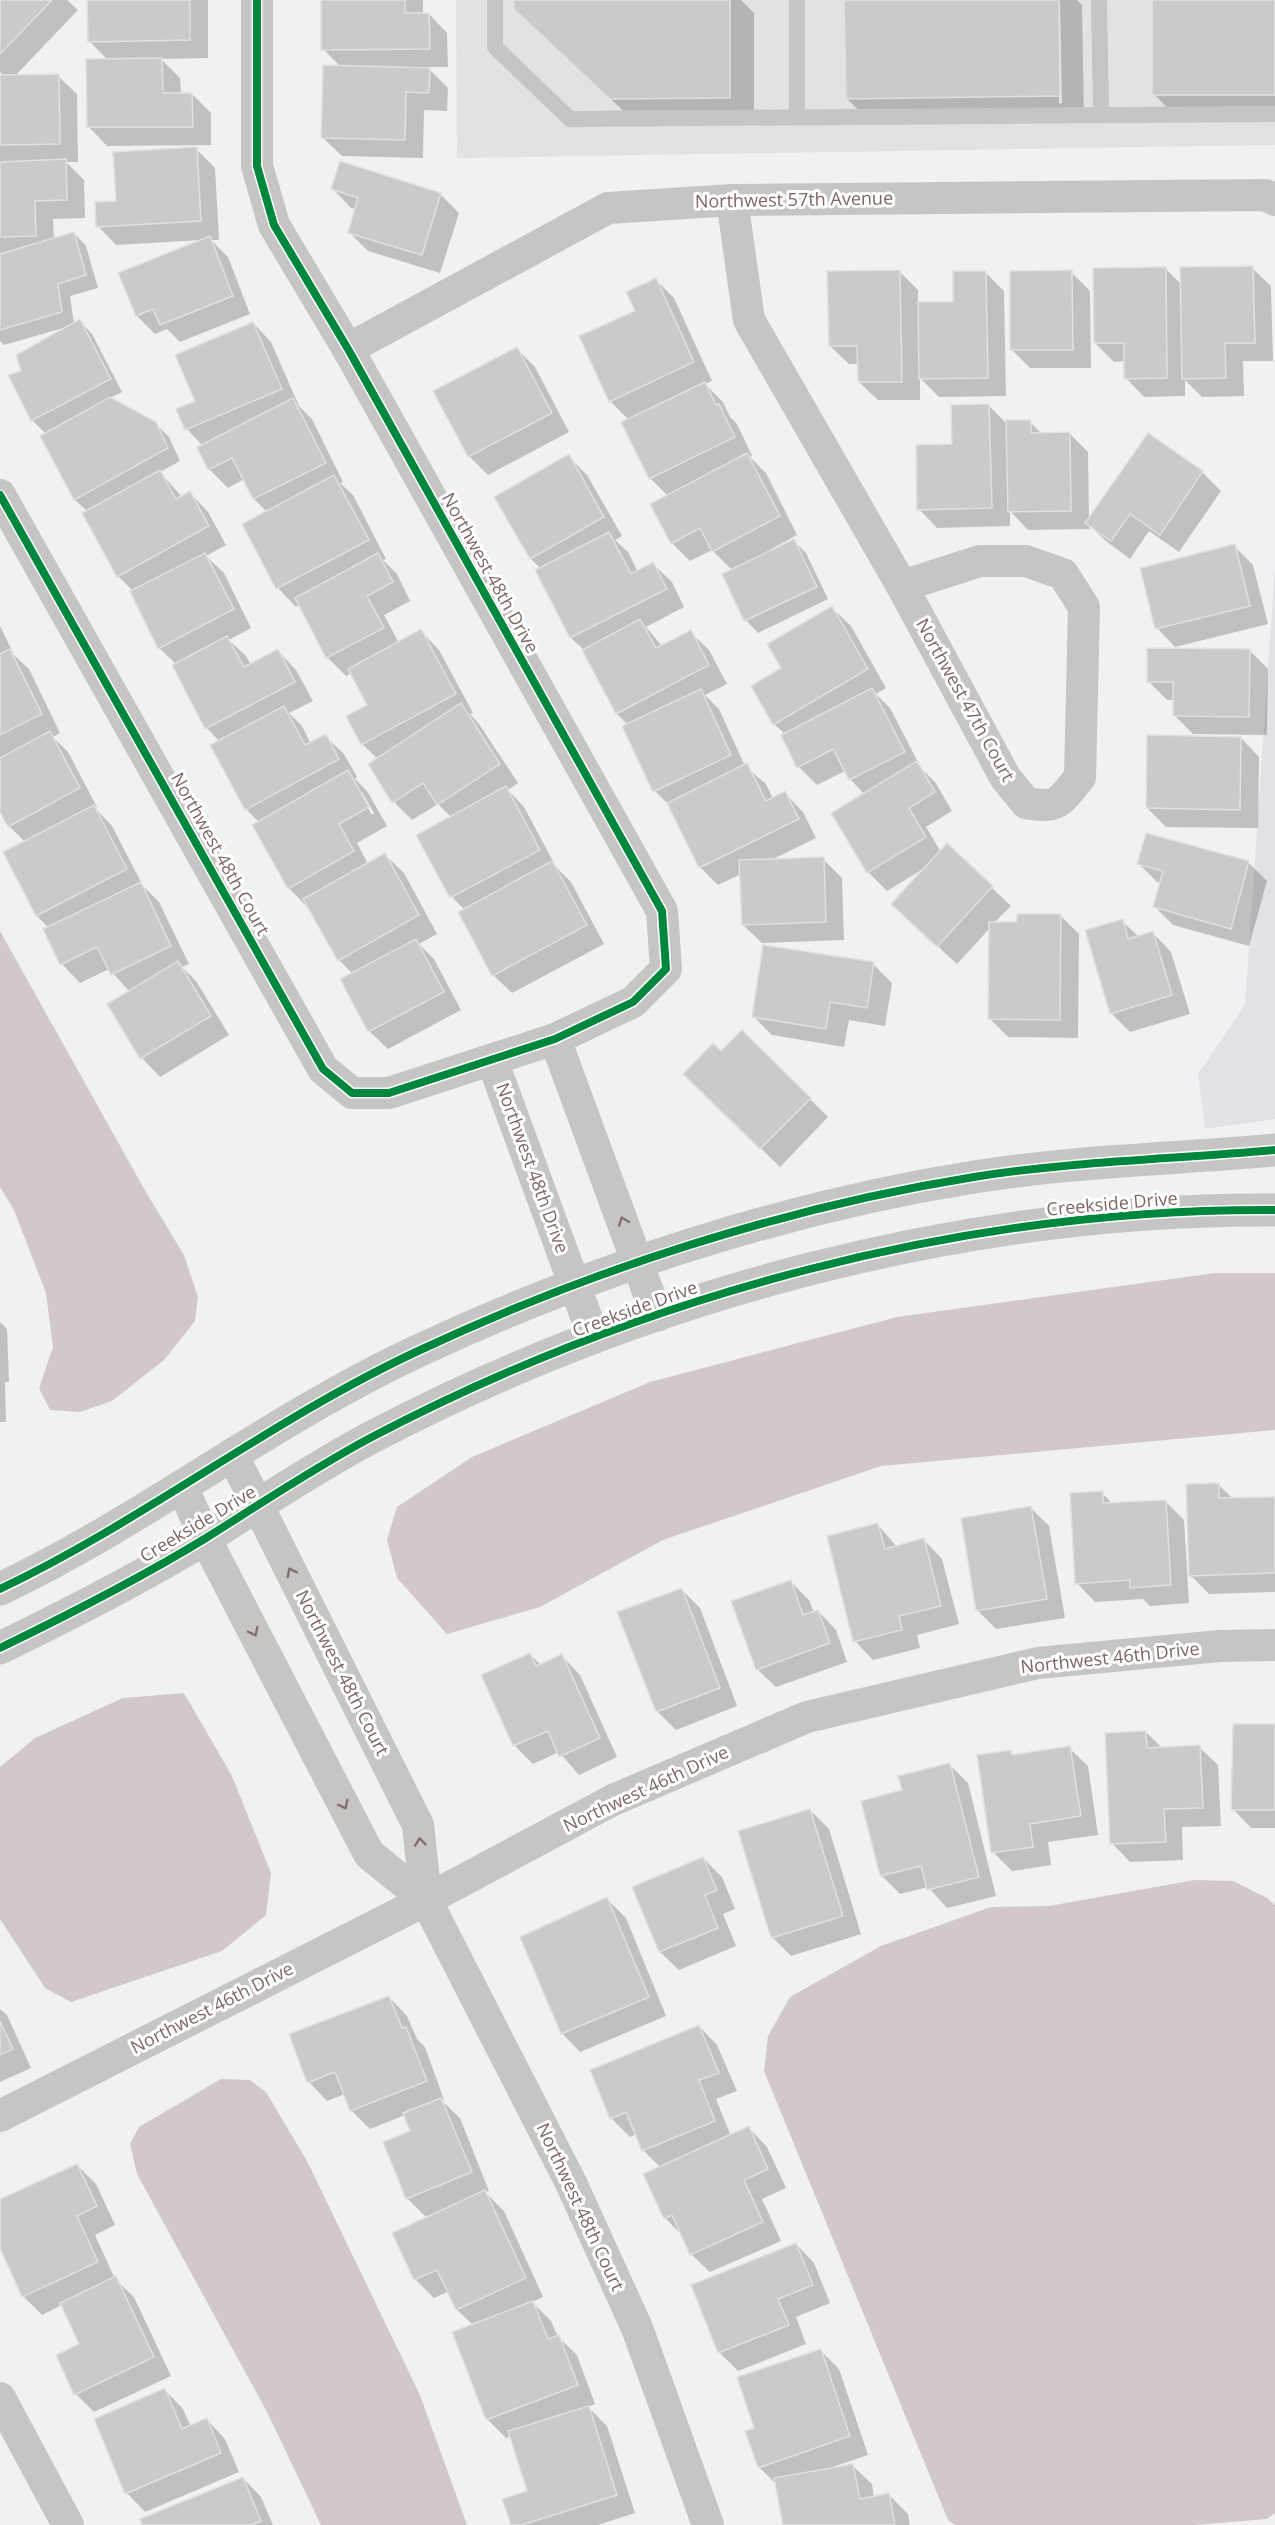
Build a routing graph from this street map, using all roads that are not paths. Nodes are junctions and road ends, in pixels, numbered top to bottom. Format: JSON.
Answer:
{"nodes":[{"id":1,"x":257,"y":0,"type":"edge"},
{"id":2,"x":495,"y":0,"type":"edge"},
{"id":3,"x":796,"y":0,"type":"edge"},
{"id":4,"x":1099,"y":0,"type":"edge"},
{"id":5,"x":1101,"y":114,"type":"junction"},
{"id":6,"x":1275,"y":114,"type":"edge"},
{"id":7,"x":797,"y":117,"type":"junction"},
{"id":8,"x":732,"y":200,"type":"junction"},
{"id":9,"x":1275,"y":200,"type":"edge"},
{"id":10,"x":348,"y":349,"type":"junction"},
{"id":11,"x":0,"y":495,"type":"edge"},
{"id":12,"x":902,"y":586,"type":"junction"},
{"id":13,"x":555,"y":1040,"type":"junction"},
{"id":14,"x":492,"y":1060,"type":"junction"},
{"id":15,"x":1275,"y":1150,"type":"edge"},
{"id":16,"x":1275,"y":1209,"type":"edge"},
{"id":17,"x":638,"y":1262,"type":"junction"},
{"id":18,"x":576,"y":1286,"type":"junction"},
{"id":19,"x":657,"y":1316,"type":"junction"},
{"id":20,"x":594,"y":1338,"type":"junction"},
{"id":21,"x":232,"y":1454,"type":"junction"},
{"id":22,"x":182,"y":1486,"type":"junction"},
{"id":23,"x":258,"y":1504,"type":"junction"},
{"id":24,"x":205,"y":1538,"type":"junction"},
{"id":25,"x":0,"y":1589,"type":"edge"},
{"id":26,"x":1275,"y":1645,"type":"edge"},
{"id":27,"x":0,"y":1648,"type":"edge"},
{"id":28,"x":426,"y":1900,"type":"junction"},
{"id":29,"x":0,"y":2116,"type":"edge"},
{"id":30,"x":0,"y":2399,"type":"edge"},
{"id":31,"x":68,"y":2525,"type":"edge"},
{"id":32,"x":708,"y":2525,"type":"edge"}],
"edges":[{"from":1,"to":10,"type":"street","name":"Northwest 48th Drive"},
{"from":2,"to":7,"type":"lane"},
{"from":3,"to":7,"type":"lane"},
{"from":4,"to":5,"type":"lane"},
{"from":5,"to":6,"type":"lane"},
{"from":5,"to":7,"type":"lane"},
{"from":8,"to":9,"type":"street","name":"Northwest 57th Avenue"},
{"from":8,"to":10,"type":"street","name":"Northwest 57th Avenue"},
{"from":8,"to":12,"type":"street","name":"Northwest 47th Court"},
{"from":10,"to":13,"type":"street","name":"Northwest 48th Drive"},
{"from":11,"to":14,"type":"street","name":"Northwest 48th Court"},
{"from":12,"to":12,"type":"street","name":"Northwest 47th Court"},
{"from":13,"to":14,"type":"street","name":"Northwest 48th Drive"},
{"from":17,"to":13,"type":"street","one_way":true},
{"from":14,"to":18,"type":"street","name":"Northwest 48th Drive"},
{"from":15,"to":17,"type":"street"},
{"from":16,"to":19,"type":"street","name":"Creekside Drive"},
{"from":17,"to":18,"type":"street"},
{"from":17,"to":19,"type":"street"},
{"from":18,"to":20,"type":"street","name":"Northwest 48th Drive"},
{"from":18,"to":21,"type":"street"},
{"from":19,"to":20,"type":"street","name":"Creekside Drive"},
{"from":20,"to":23,"type":"street","name":"Creekside Drive"},
{"from":21,"to":22,"type":"street"},
{"from":21,"to":23,"type":"street","name":"Northwest 48th Court"},
{"from":22,"to":24,"type":"street","name":"Northwest 48th Court"},
{"from":22,"to":25,"type":"street"},
{"from":23,"to":24,"type":"street","name":"Creekside Drive"},
{"from":28,"to":23,"type":"street","name":"Northwest 48th Court","one_way":true},
{"from":24,"to":27,"type":"street","name":"Creekside Drive"},
{"from":24,"to":28,"type":"street","name":"Northwest 48th Court","one_way":true},
{"from":26,"to":28,"type":"street","name":"Northwest 46th Drive"},
{"from":28,"to":29,"type":"street","name":"Northwest 46th Drive"},
{"from":28,"to":32,"type":"street","name":"Northwest 48th Court"},
{"from":30,"to":31,"type":"street"}]}
